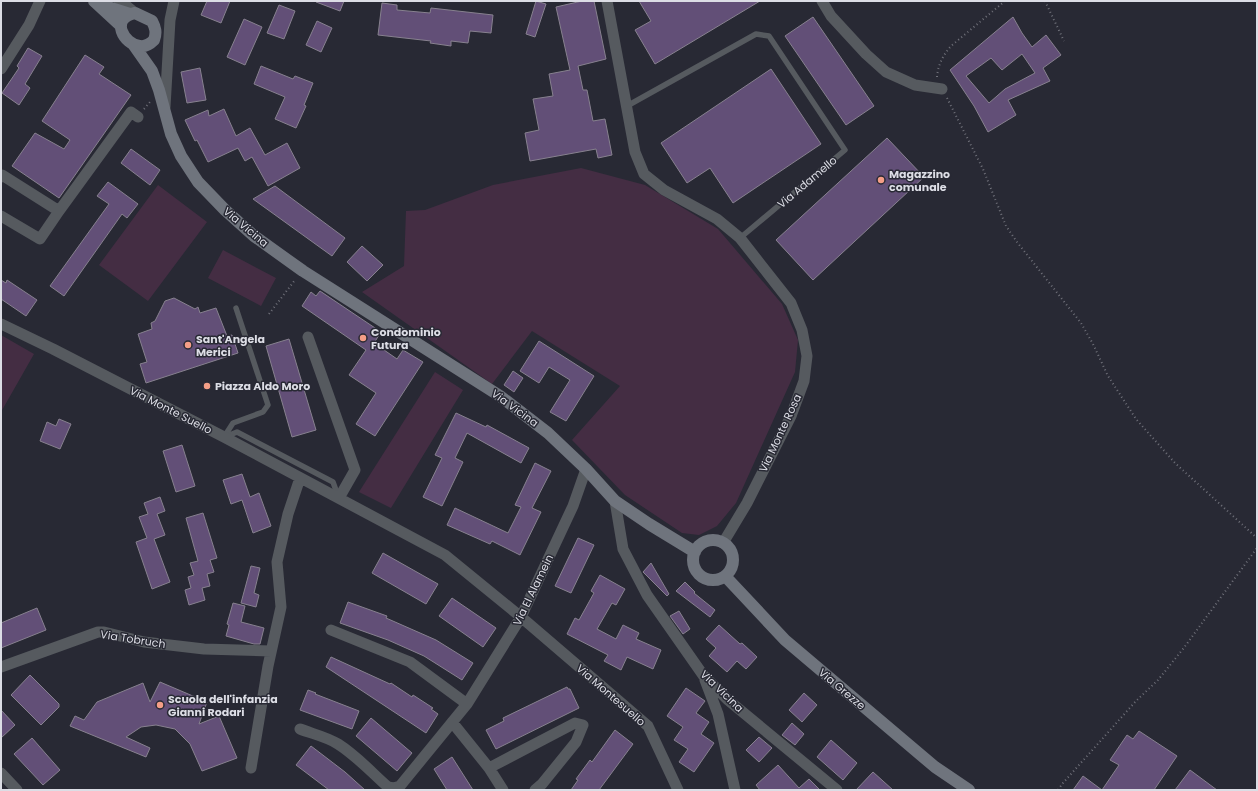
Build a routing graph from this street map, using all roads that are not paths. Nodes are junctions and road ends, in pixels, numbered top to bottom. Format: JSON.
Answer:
{"nodes":[{"id":1,"x":40,"y":1,"type":"edge"},
{"id":2,"x":119,"y":1,"type":"edge"},
{"id":3,"x":174,"y":1,"type":"edge"},
{"id":4,"x":607,"y":1,"type":"edge"},
{"id":5,"x":822,"y":1,"type":"edge"},
{"id":6,"x":98,"y":4,"type":"edge"},
{"id":7,"x":132,"y":13,"type":"junction"},
{"id":8,"x":170,"y":20,"type":"junction"},
{"id":9,"x":120,"y":25,"type":"junction"},
{"id":10,"x":155,"y":28,"type":"junction"},
{"id":11,"x":133,"y":44,"type":"junction"},
{"id":12,"x":150,"y":44,"type":"junction"},
{"id":13,"x":1,"y":69,"type":"edge"},
{"id":14,"x":152,"y":71,"type":"junction"},
{"id":15,"x":942,"y":89,"type":"road end"},
{"id":16,"x":627,"y":106,"type":"junction"},
{"id":17,"x":165,"y":111,"type":"junction"},
{"id":18,"x":138,"y":117,"type":"dead end"},
{"id":19,"x":1,"y":177,"type":"edge"},
{"id":20,"x":59,"y":211,"type":"junction"},
{"id":21,"x":1,"y":216,"type":"edge"},
{"id":22,"x":740,"y":238,"type":"junction"},
{"id":23,"x":236,"y":308,"type":"dead end"},
{"id":24,"x":1,"y":324,"type":"edge"},
{"id":25,"x":308,"y":337,"type":"dead end"},
{"id":26,"x":224,"y":437,"type":"junction"},
{"id":27,"x":586,"y":469,"type":"junction"},
{"id":28,"x":300,"y":478,"type":"junction"},
{"id":29,"x":339,"y":498,"type":"junction"},
{"id":30,"x":615,"y":501,"type":"junction"},
{"id":31,"x":723,"y":543,"type":"junction"},
{"id":32,"x":695,"y":552,"type":"junction"},
{"id":33,"x":725,"y":576,"type":"junction"},
{"id":34,"x":520,"y":617,"type":"junction"},
{"id":35,"x":331,"y":630,"type":"dead end"},
{"id":36,"x":271,"y":650,"type":"junction"},
{"id":37,"x":1,"y":667,"type":"edge"},
{"id":38,"x":703,"y":675,"type":"junction"},
{"id":39,"x":467,"y":704,"type":"junction"},
{"id":40,"x":452,"y":722,"type":"junction"},
{"id":41,"x":300,"y":729,"type":"dead end"},
{"id":42,"x":251,"y":768,"type":"dead end"},
{"id":43,"x":489,"y":768,"type":"junction"},
{"id":44,"x":1,"y":773,"type":"edge"},
{"id":45,"x":17,"y":790,"type":"edge"},
{"id":46,"x":502,"y":790,"type":"edge"},
{"id":47,"x":535,"y":790,"type":"edge"},
{"id":48,"x":678,"y":790,"type":"edge"},
{"id":49,"x":734,"y":790,"type":"edge"},
{"id":50,"x":837,"y":790,"type":"edge"},
{"id":51,"x":969,"y":790,"type":"edge"}],
"edges":[{"from":1,"to":13,"type":"street"},
{"from":2,"to":7,"type":"street"},
{"from":3,"to":8,"type":"street"},
{"from":4,"to":16,"type":"street"},
{"from":5,"to":15,"type":"street"},
{"from":6,"to":7,"type":"street"},
{"from":6,"to":9,"type":"street"},
{"from":7,"to":9,"type":"street"},
{"from":7,"to":10,"type":"street"},
{"from":8,"to":10,"type":"street"},
{"from":8,"to":17,"type":"street"},
{"from":9,"to":11,"type":"street"},
{"from":10,"to":12,"type":"street"},
{"from":11,"to":12,"type":"street"},
{"from":11,"to":14,"type":"street","name":"Via Vicina"},
{"from":12,"to":14,"type":"street","name":"Via Vicina"},
{"from":14,"to":17,"type":"street","name":"Via Vicina"},
{"from":16,"to":22,"type":"street"},
{"from":16,"to":22,"type":"lane","name":"Via Adamello"},
{"from":17,"to":27,"type":"street","name":"Via Vicina"},
{"from":18,"to":20,"type":"street"},
{"from":19,"to":20,"type":"street"},
{"from":20,"to":21,"type":"street"},
{"from":22,"to":31,"type":"street","name":"Via Monte Rosa"},
{"from":23,"to":26,"type":"lane"},
{"from":24,"to":26,"type":"street","name":"Via Monte Suello"},
{"from":25,"to":29,"type":"street"},
{"from":26,"to":28,"type":"street","name":"Via Monte Suello"},
{"from":26,"to":29,"type":"lane"},
{"from":27,"to":30,"type":"street","name":"Via Vicina"},
{"from":27,"to":34,"type":"street","name":"Via El Alamein"},
{"from":28,"to":29,"type":"street","name":"Via Monte Suello"},
{"from":28,"to":36,"type":"street"},
{"from":29,"to":34,"type":"street","name":"Via Monte Suello"},
{"from":30,"to":32,"type":"street"},
{"from":30,"to":38,"type":"street","name":"Via Vicina"},
{"from":31,"to":32,"type":"street"},
{"from":31,"to":33,"type":"street"},
{"from":32,"to":33,"type":"street"},
{"from":33,"to":51,"type":"street","name":"Via Grezze"},
{"from":34,"to":39,"type":"street","name":"Via El Alamein"},
{"from":34,"to":48,"type":"street","name":"Via Montesuello"},
{"from":35,"to":39,"type":"street"},
{"from":36,"to":37,"type":"street","name":"Via Tobruch"},
{"from":36,"to":42,"type":"street"},
{"from":38,"to":49,"type":"street"},
{"from":38,"to":50,"type":"street","name":"Via Vicina"},
{"from":39,"to":40,"type":"street","name":"Via El Alamein"},
{"from":40,"to":41,"type":"street","name":"Via El Alamein"},
{"from":40,"to":43,"type":"street"},
{"from":43,"to":46,"type":"street"},
{"from":43,"to":47,"type":"street"},
{"from":44,"to":45,"type":"street"}]}
